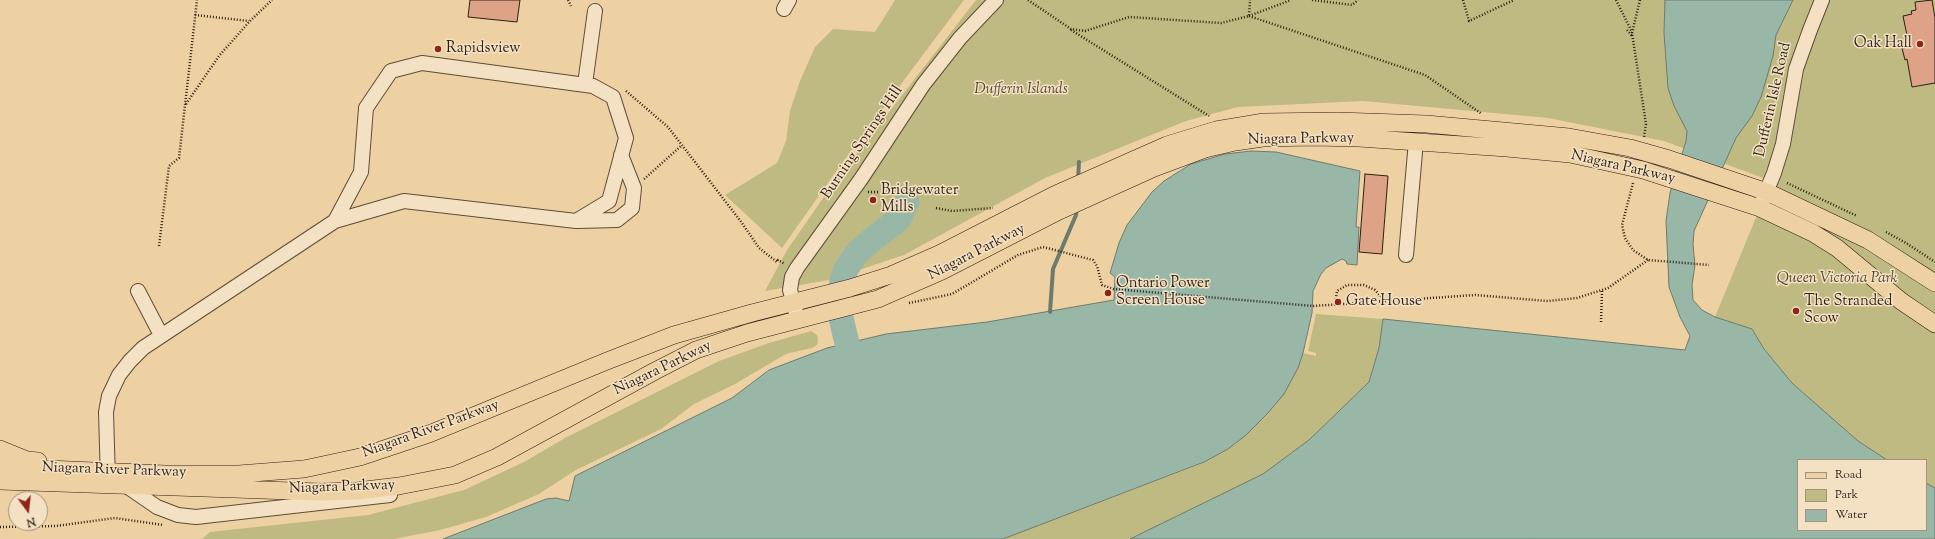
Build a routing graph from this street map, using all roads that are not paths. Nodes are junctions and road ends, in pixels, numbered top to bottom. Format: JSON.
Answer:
{"nodes":[{"id":1,"x":996,"y":0,"type":"edge"},
{"id":2,"x":1822,"y":0,"type":"edge"},
{"id":3,"x":595,"y":11,"type":"dead end"},
{"id":4,"x":585,"y":84,"type":"junction"},
{"id":5,"x":1416,"y":141,"type":"junction"},
{"id":6,"x":621,"y":155,"type":"junction"},
{"id":7,"x":1767,"y":192,"type":"junction"},
{"id":8,"x":1760,"y":208,"type":"junction"},
{"id":9,"x":335,"y":221,"type":"junction"},
{"id":10,"x":576,"y":221,"type":"junction"},
{"id":11,"x":1406,"y":255,"type":"dead end"},
{"id":12,"x":1935,"y":283,"type":"edge"},
{"id":13,"x":138,"y":291,"type":"dead end"},
{"id":14,"x":822,"y":296,"type":"joint"},
{"id":15,"x":792,"y":303,"type":"junction"},
{"id":16,"x":798,"y":320,"type":"junction"},
{"id":17,"x":1935,"y":324,"type":"edge"},
{"id":18,"x":161,"y":335,"type":"junction"},
{"id":19,"x":0,"y":449,"type":"edge"},
{"id":20,"x":0,"y":467,"type":"edge"},
{"id":21,"x":91,"y":470,"type":"junction"},
{"id":22,"x":455,"y":475,"type":"junction"},
{"id":23,"x":108,"y":478,"type":"junction"},
{"id":24,"x":0,"y":481,"type":"edge"},
{"id":25,"x":125,"y":485,"type":"junction"}],
"edges":[{"from":1,"to":15,"type":"street","name":"Burning Springs Hill"},
{"from":2,"to":7,"type":"street","name":"Dufferin Isle Road"},
{"from":3,"to":4,"type":"street"},
{"from":4,"to":6,"type":"street"},
{"from":4,"to":9,"type":"street"},
{"from":5,"to":8,"type":"main road","name":"Niagara Parkway"},
{"from":5,"to":11,"type":"street"},
{"from":5,"to":16,"type":"main road","name":"Niagara Parkway"},
{"from":6,"to":10,"type":"street"},
{"from":6,"to":10,"type":"street"},
{"from":7,"to":8,"type":"street","name":"Dufferin Isle Road"},
{"from":7,"to":12,"type":"main road","name":"Niagara Parkway"},
{"from":7,"to":14,"type":"main road","name":"Niagara Parkway"},
{"from":8,"to":17,"type":"main road","name":"Niagara Parkway"},
{"from":9,"to":10,"type":"street"},
{"from":9,"to":18,"type":"street"},
{"from":13,"to":18,"type":"street"},
{"from":14,"to":15,"type":"main road","name":"Niagara River Parkway"},
{"from":15,"to":16,"type":"street","name":"Burning Springs Hill"},
{"from":15,"to":23,"type":"main road","name":"Niagara River Parkway"},
{"from":16,"to":22,"type":"main road","name":"Niagara Parkway"},
{"from":18,"to":23,"type":"street"},
{"from":19,"to":21,"type":"main road"},
{"from":20,"to":21,"type":"main road","name":"Niagara River Parkway"},
{"from":21,"to":23,"type":"main road","name":"Niagara River Parkway"},
{"from":22,"to":25,"type":"main road","name":"Niagara Parkway"},
{"from":22,"to":25,"type":"street"},
{"from":23,"to":24,"type":"main road","name":"Niagara Parkway"},
{"from":23,"to":25,"type":"main road","name":"Niagara Parkway"}]}
